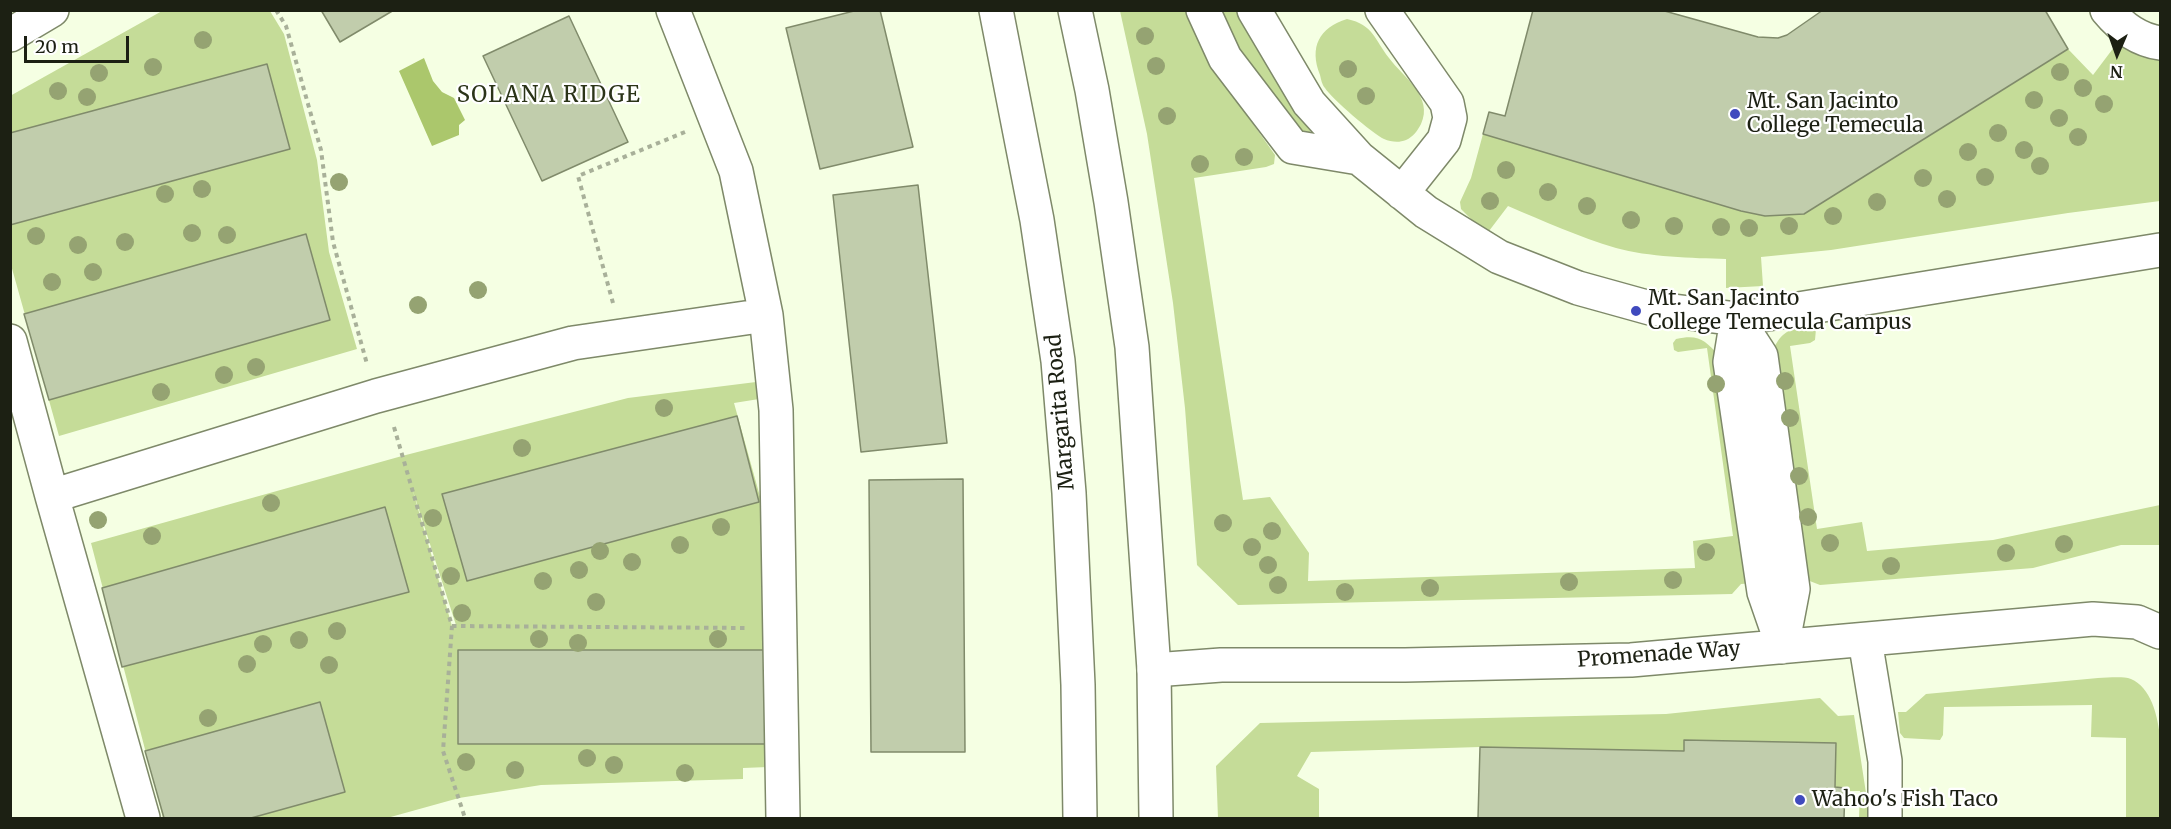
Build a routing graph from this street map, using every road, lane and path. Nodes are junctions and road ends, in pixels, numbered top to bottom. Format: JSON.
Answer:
{"nodes":[{"id":1,"x":52,"y":10,"type":"edge"},
{"id":2,"x":276,"y":10,"type":"edge"},
{"id":3,"x":673,"y":10,"type":"edge"},
{"id":4,"x":996,"y":10,"type":"edge"},
{"id":5,"x":1075,"y":10,"type":"edge"},
{"id":6,"x":1203,"y":10,"type":"edge"},
{"id":7,"x":1382,"y":10,"type":"edge"},
{"id":8,"x":2107,"y":10,"type":"edge"},
{"id":9,"x":1264,"y":14,"type":"edge"},
{"id":10,"x":10,"y":35,"type":"edge"},
{"id":11,"x":2160,"y":43,"type":"edge"},
{"id":12,"x":715,"y":119,"type":"junction"},
{"id":13,"x":1359,"y":158,"type":"junction"},
{"id":14,"x":1402,"y":193,"type":"junction"},
{"id":15,"x":2160,"y":250,"type":"edge"},
{"id":16,"x":766,"y":315,"type":"junction"},
{"id":17,"x":1737,"y":319,"type":"junction"},
{"id":18,"x":622,"y":335,"type":"junction"},
{"id":19,"x":10,"y":341,"type":"edge"},
{"id":20,"x":380,"y":395,"type":"junction"},
{"id":21,"x":52,"y":496,"type":"junction"},
{"id":22,"x":452,"y":626,"type":"junction"},
{"id":23,"x":780,"y":628,"type":"junction"},
{"id":24,"x":2160,"y":632,"type":"edge"},
{"id":25,"x":1865,"y":640,"type":"junction"},
{"id":26,"x":1782,"y":647,"type":"junction"},
{"id":27,"x":1154,"y":670,"type":"junction"},
{"id":28,"x":143,"y":819,"type":"edge"},
{"id":29,"x":465,"y":819,"type":"edge"},
{"id":30,"x":783,"y":819,"type":"edge"},
{"id":31,"x":1080,"y":819,"type":"edge"},
{"id":32,"x":1156,"y":819,"type":"edge"},
{"id":33,"x":1885,"y":819,"type":"edge"}],
"edges":[{"from":1,"to":10,"type":"main road"},
{"from":2,"to":20,"type":"path"},
{"from":3,"to":12,"type":"main road"},
{"from":4,"to":31,"type":"main road","name":"Margarita Road"},
{"from":5,"to":27,"type":"main road"},
{"from":6,"to":13,"type":"main road"},
{"from":7,"to":14,"type":"main road"},
{"from":8,"to":11,"type":"main road"},
{"from":9,"to":13,"type":"main road"},
{"from":12,"to":16,"type":"main road"},
{"from":12,"to":18,"type":"path"},
{"from":13,"to":14,"type":"main road"},
{"from":14,"to":17,"type":"main road"},
{"from":15,"to":17,"type":"main road"},
{"from":16,"to":18,"type":"main road"},
{"from":16,"to":23,"type":"main road"},
{"from":17,"to":26,"type":"main road"},
{"from":18,"to":20,"type":"main road"},
{"from":19,"to":21,"type":"main road"},
{"from":20,"to":21,"type":"main road"},
{"from":20,"to":22,"type":"path"},
{"from":21,"to":28,"type":"main road"},
{"from":22,"to":23,"type":"path"},
{"from":22,"to":29,"type":"path"},
{"from":23,"to":30,"type":"main road"},
{"from":24,"to":25,"type":"main road","name":"Promenade Way"},
{"from":25,"to":26,"type":"main road","name":"Promenade Way"},
{"from":25,"to":33,"type":"main road"},
{"from":26,"to":27,"type":"main road","name":"Promenade Way"},
{"from":27,"to":32,"type":"main road"}]}
